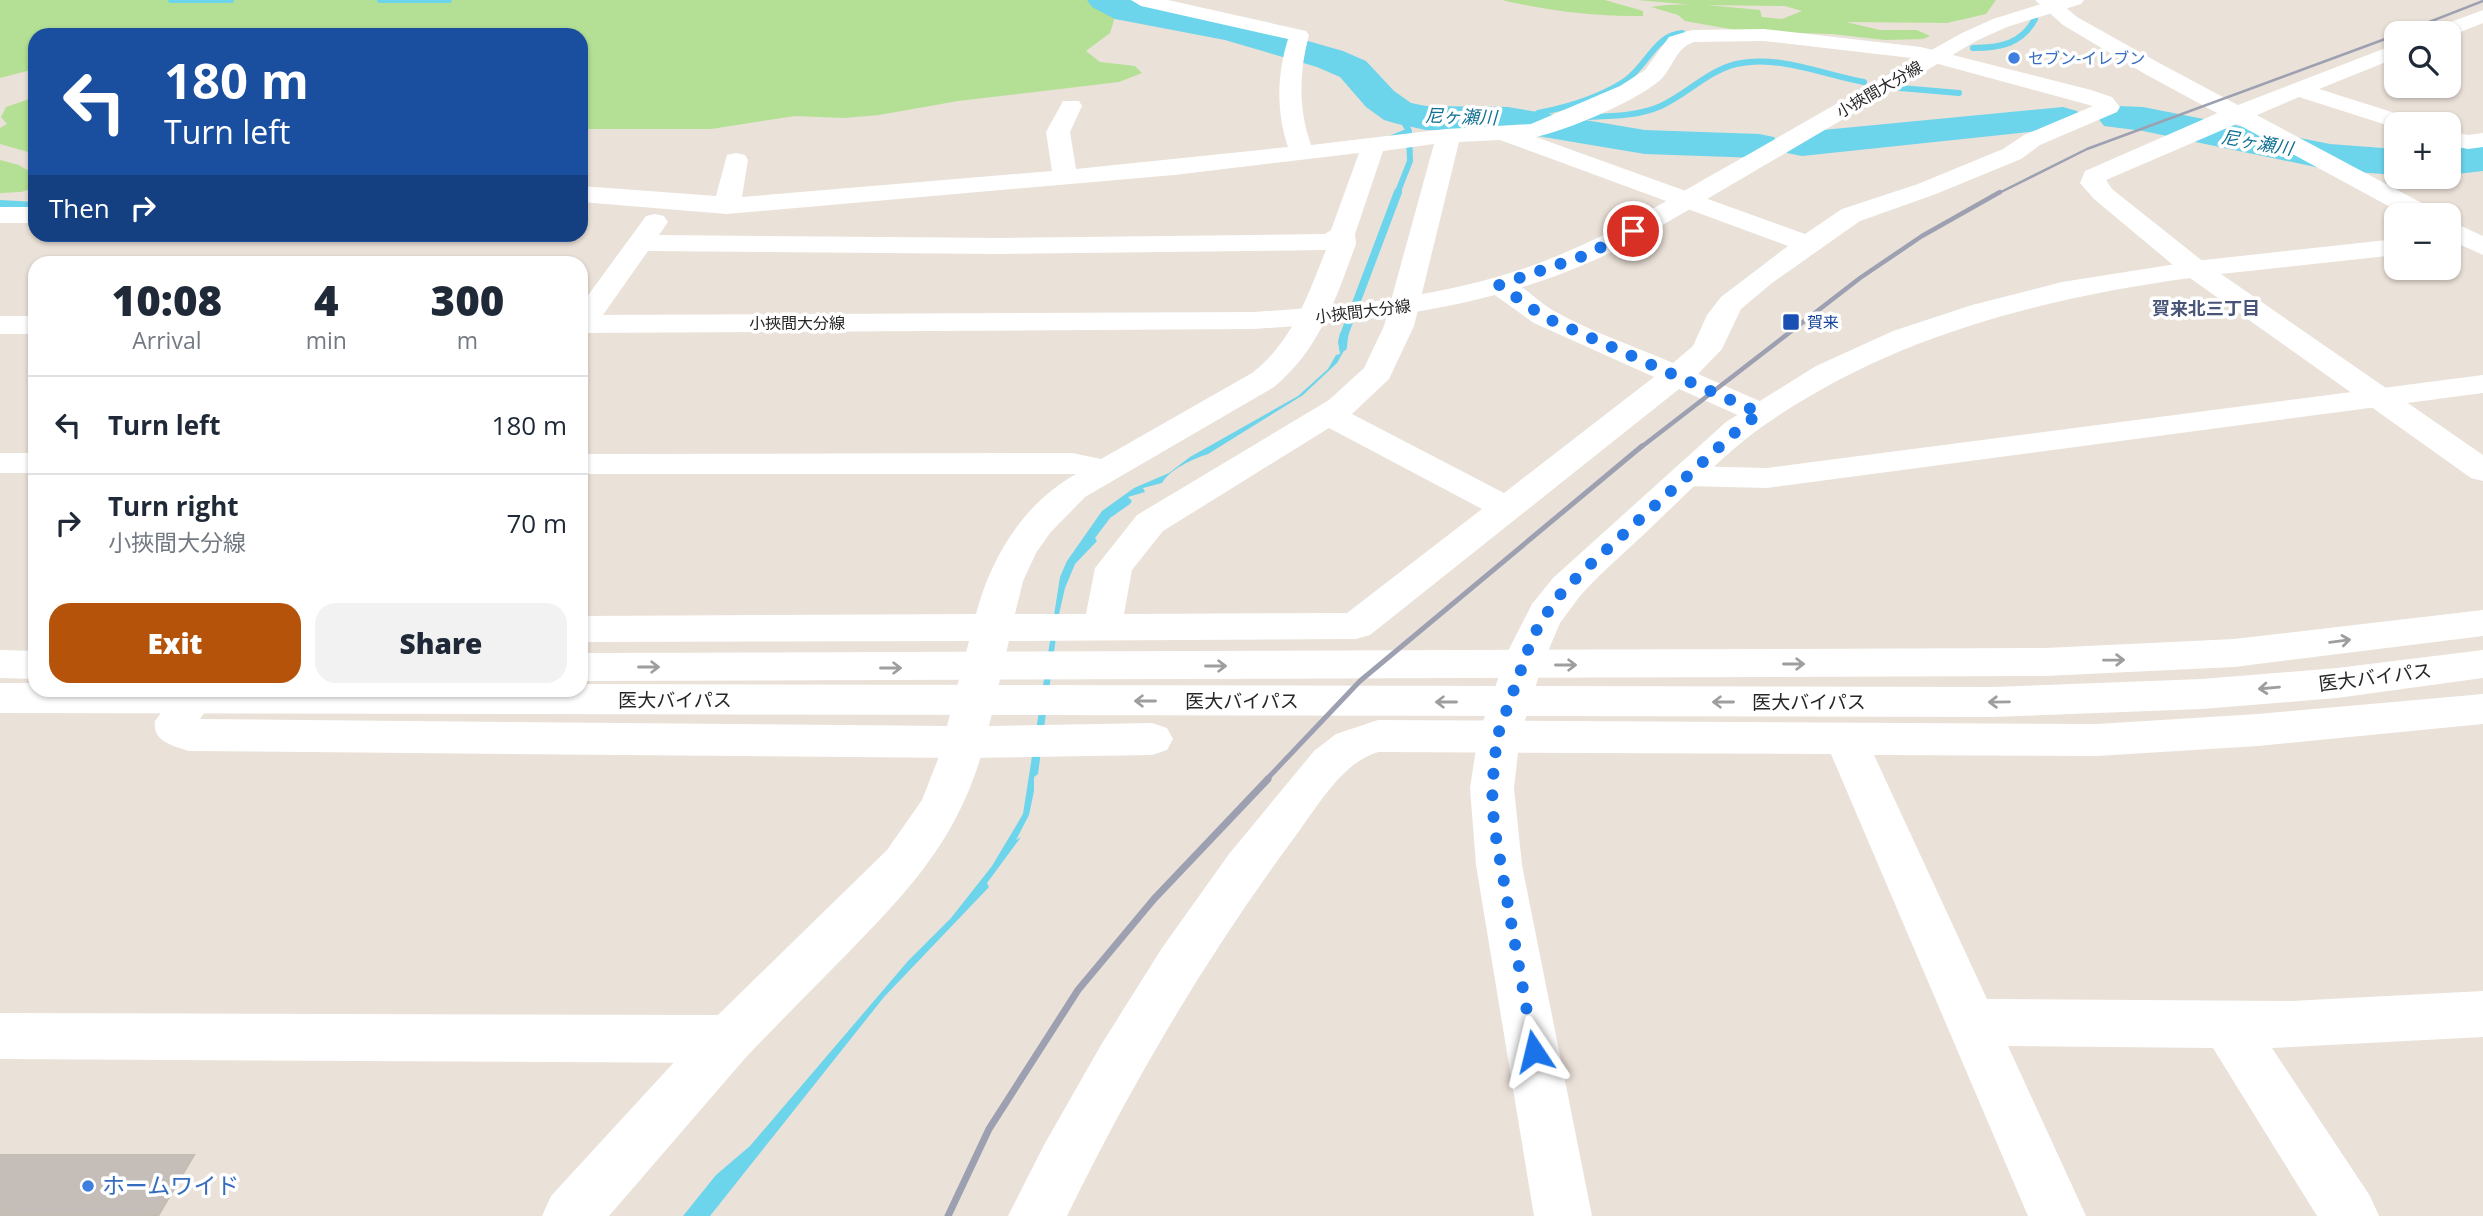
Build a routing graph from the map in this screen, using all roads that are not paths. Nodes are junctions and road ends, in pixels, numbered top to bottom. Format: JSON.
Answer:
{"nodes":[{"id":1,"x":1140,"y":0,"type":"edge"},
{"id":2,"x":2057,"y":2,"type":"edge"},
{"id":3,"x":2483,"y":16,"type":"edge"},
{"id":4,"x":2461,"y":24,"type":"edge"},
{"id":5,"x":2384,"y":55,"type":"edge"},
{"id":6,"x":1936,"y":56,"type":"junction"},
{"id":7,"x":2297,"y":89,"type":"junction"},
{"id":8,"x":1071,"y":106,"type":"dead end"},
{"id":9,"x":2235,"y":114,"type":"junction"},
{"id":10,"x":2384,"y":117,"type":"edge"},
{"id":11,"x":1503,"y":133,"type":"junction"},
{"id":12,"x":1435,"y":137,"type":"junction"},
{"id":13,"x":2461,"y":141,"type":"edge"},
{"id":14,"x":2483,"y":141,"type":"edge"},
{"id":15,"x":1383,"y":144,"type":"junction"},
{"id":16,"x":1302,"y":153,"type":"junction"},
{"id":17,"x":736,"y":160,"type":"dead end"},
{"id":18,"x":1065,"y":176,"type":"junction"},
{"id":19,"x":588,"y":195,"type":"edge"},
{"id":20,"x":1688,"y":200,"type":"junction"},
{"id":21,"x":668,"y":203,"type":"junction"},
{"id":22,"x":2402,"y":203,"type":"edge"},
{"id":23,"x":727,"y":205,"type":"junction"},
{"id":24,"x":0,"y":215,"type":"edge"},
{"id":25,"x":28,"y":215,"type":"edge"},
{"id":26,"x":1342,"y":234,"type":"junction"},
{"id":27,"x":640,"y":243,"type":"junction"},
{"id":28,"x":1809,"y":244,"type":"junction"},
{"id":29,"x":2384,"y":248,"type":"edge"},
{"id":30,"x":2195,"y":269,"type":"junction"},
{"id":31,"x":1499,"y":285,"type":"junction"},
{"id":32,"x":1404,"y":306,"type":"junction"},
{"id":33,"x":588,"y":315,"type":"edge"},
{"id":34,"x":1338,"y":315,"type":"junction"},
{"id":35,"x":0,"y":324,"type":"edge"},
{"id":36,"x":28,"y":324,"type":"edge"},
{"id":37,"x":588,"y":325,"type":"edge"},
{"id":38,"x":1674,"y":376,"type":"junction"},
{"id":39,"x":2483,"y":384,"type":"edge"},
{"id":40,"x":2378,"y":398,"type":"junction"},
{"id":41,"x":1760,"y":413,"type":"junction"},
{"id":42,"x":1328,"y":414,"type":"junction"},
{"id":43,"x":0,"y":463,"type":"edge"},
{"id":44,"x":28,"y":463,"type":"edge"},
{"id":45,"x":588,"y":464,"type":"edge"},
{"id":46,"x":1103,"y":470,"type":"junction"},
{"id":47,"x":2483,"y":471,"type":"edge"},
{"id":48,"x":1687,"y":476,"type":"junction"},
{"id":49,"x":1506,"y":508,"type":"junction"},
{"id":50,"x":2483,"y":624,"type":"edge"},
{"id":51,"x":1102,"y":628,"type":"junction"},
{"id":52,"x":588,"y":629,"type":"edge"},
{"id":53,"x":991,"y":629,"type":"junction"},
{"id":54,"x":0,"y":664,"type":"edge"},
{"id":55,"x":2483,"y":664,"type":"edge"},
{"id":56,"x":28,"y":665,"type":"edge"},
{"id":57,"x":588,"y":668,"type":"edge"},
{"id":58,"x":817,"y":684,"type":"junction"},
{"id":59,"x":588,"y":688,"type":"edge"},
{"id":60,"x":49,"y":697,"type":"edge"},
{"id":61,"x":195,"y":697,"type":"edge"},
{"id":62,"x":0,"y":698,"type":"edge"},
{"id":63,"x":2483,"y":709,"type":"edge"},
{"id":64,"x":1497,"y":737,"type":"junction"},
{"id":65,"x":1152,"y":740,"type":"dead end"},
{"id":66,"x":1846,"y":740,"type":"junction"},
{"id":67,"x":964,"y":741,"type":"junction"},
{"id":68,"x":2483,"y":1014,"type":"edge"},
{"id":69,"x":1971,"y":1022,"type":"junction"},
{"id":70,"x":2228,"y":1026,"type":"junction"},
{"id":71,"x":0,"y":1036,"type":"edge"},
{"id":72,"x":729,"y":1039,"type":"junction"},
{"id":73,"x":571,"y":1216,"type":"edge"},
{"id":74,"x":1037,"y":1216,"type":"edge"},
{"id":75,"x":1563,"y":1216,"type":"edge"},
{"id":76,"x":2057,"y":1216,"type":"edge"},
{"id":77,"x":2350,"y":1216,"type":"edge"}],
"edges":[{"from":1,"to":16,"type":"street"},
{"from":2,"to":6,"type":"street","name":"小挾間大分線"},
{"from":2,"to":9,"type":"street"},
{"from":3,"to":4,"type":"street"},
{"from":5,"to":7,"type":"street"},
{"from":6,"to":11,"type":"street"},
{"from":6,"to":20,"type":"street","name":"小挾間大分線"},
{"from":6,"to":28,"type":"street"},
{"from":7,"to":9,"type":"street"},
{"from":7,"to":10,"type":"street"},
{"from":8,"to":18,"type":"street"},
{"from":9,"to":22,"type":"street"},
{"from":9,"to":30,"type":"street"},
{"from":11,"to":12,"type":"street"},
{"from":11,"to":20,"type":"street"},
{"from":12,"to":15,"type":"street"},
{"from":12,"to":32,"type":"street"},
{"from":13,"to":14,"type":"street"},
{"from":15,"to":16,"type":"street"},
{"from":15,"to":26,"type":"street"},
{"from":16,"to":18,"type":"street"},
{"from":17,"to":23,"type":"street"},
{"from":18,"to":23,"type":"street"},
{"from":19,"to":21,"type":"street"},
{"from":20,"to":28,"type":"street"},
{"from":20,"to":31,"type":"street","name":"小挾間大分線"},
{"from":21,"to":23,"type":"street"},
{"from":21,"to":27,"type":"street"},
{"from":24,"to":25,"type":"street"},
{"from":26,"to":27,"type":"street"},
{"from":26,"to":34,"type":"street"},
{"from":27,"to":33,"type":"street"},
{"from":28,"to":38,"type":"street"},
{"from":29,"to":30,"type":"street"},
{"from":30,"to":40,"type":"street"},
{"from":30,"to":41,"type":"street"},
{"from":31,"to":32,"type":"street","name":"小挾間大分線"},
{"from":31,"to":38,"type":"street"},
{"from":32,"to":34,"type":"street","name":"小挾間大分線"},
{"from":32,"to":42,"type":"street"},
{"from":34,"to":37,"type":"street","name":"小挾間大分線"},
{"from":34,"to":46,"type":"street"},
{"from":35,"to":36,"type":"street"},
{"from":38,"to":41,"type":"street"},
{"from":38,"to":49,"type":"street"},
{"from":39,"to":40,"type":"street"},
{"from":40,"to":47,"type":"street"},
{"from":40,"to":48,"type":"street"},
{"from":41,"to":48,"type":"street"},
{"from":42,"to":49,"type":"street"},
{"from":42,"to":51,"type":"street"},
{"from":43,"to":44,"type":"street"},
{"from":45,"to":46,"type":"street"},
{"from":46,"to":53,"type":"street"},
{"from":48,"to":64,"type":"street"},
{"from":49,"to":51,"type":"street"},
{"from":58,"to":50,"type":"street","name":"医大バイパス","one_way":true},
{"from":51,"to":53,"type":"street"},
{"from":52,"to":53,"type":"street"},
{"from":53,"to":67,"type":"street"},
{"from":54,"to":56,"type":"street"},
{"from":55,"to":58,"type":"street","name":"医大バイパス","one_way":true},
{"from":57,"to":58,"type":"street","name":"医大バイパス","one_way":true},
{"from":58,"to":59,"type":"street","name":"医大バイパス"},
{"from":60,"to":62,"type":"street","name":"医大バイパス"},
{"from":61,"to":67,"type":"street"},
{"from":63,"to":66,"type":"street"},
{"from":64,"to":66,"type":"street"},
{"from":64,"to":74,"type":"street"},
{"from":64,"to":75,"type":"street"},
{"from":65,"to":67,"type":"street"},
{"from":66,"to":69,"type":"street"},
{"from":67,"to":72,"type":"street"},
{"from":68,"to":70,"type":"street"},
{"from":69,"to":70,"type":"street"},
{"from":69,"to":76,"type":"street"},
{"from":70,"to":77,"type":"street"},
{"from":71,"to":72,"type":"street"},
{"from":72,"to":73,"type":"street"}]}
